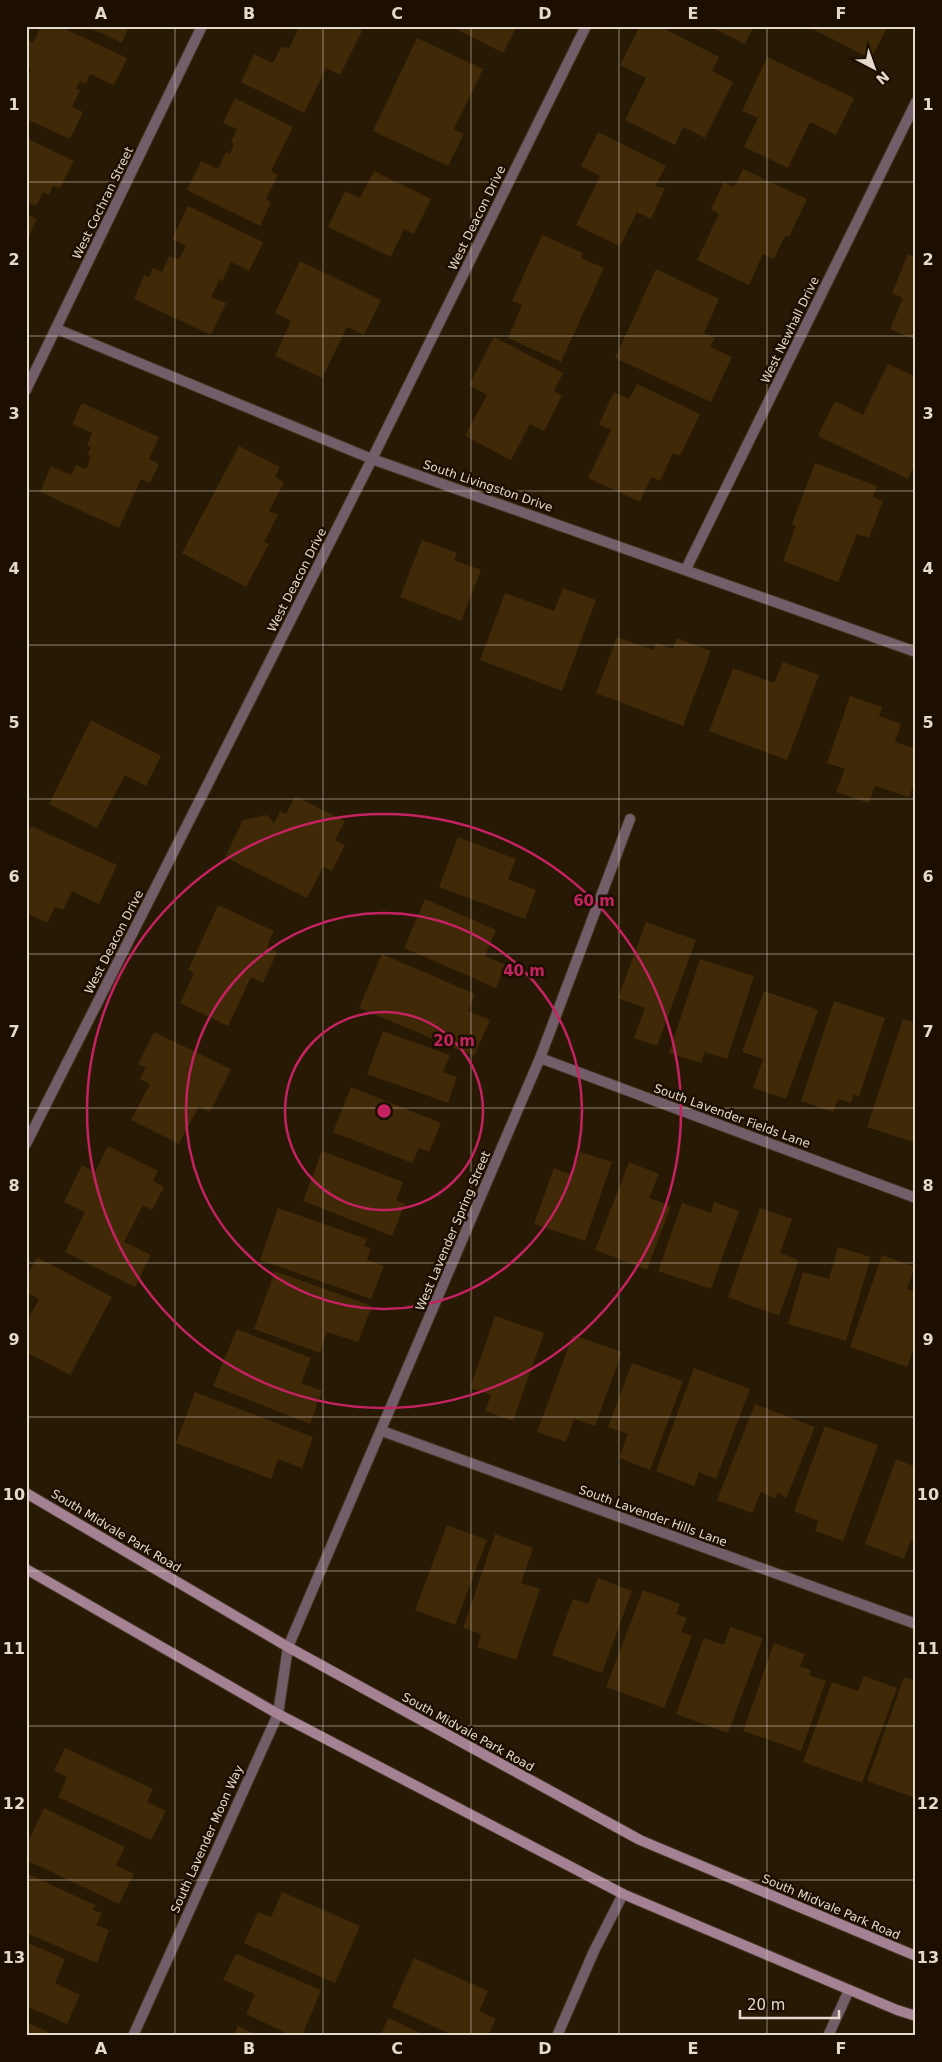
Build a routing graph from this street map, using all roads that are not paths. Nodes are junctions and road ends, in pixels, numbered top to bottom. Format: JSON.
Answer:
{"nodes":[{"id":1,"x":202,"y":26,"type":"edge"},
{"id":2,"x":586,"y":26,"type":"edge"},
{"id":3,"x":916,"y":102,"type":"edge"},
{"id":4,"x":57,"y":329,"type":"junction"},
{"id":5,"x":26,"y":390,"type":"edge"},
{"id":6,"x":372,"y":459,"type":"junction"},
{"id":7,"x":686,"y":569,"type":"junction"},
{"id":8,"x":916,"y":652,"type":"edge"},
{"id":9,"x":630,"y":819,"type":"dead end"},
{"id":10,"x":540,"y":1058,"type":"junction"},
{"id":11,"x":26,"y":1144,"type":"edge"},
{"id":12,"x":916,"y":1198,"type":"edge"},
{"id":13,"x":382,"y":1431,"type":"junction"},
{"id":14,"x":26,"y":1493,"type":"edge"},
{"id":15,"x":26,"y":1569,"type":"edge"},
{"id":16,"x":916,"y":1624,"type":"edge"},
{"id":17,"x":288,"y":1648,"type":"junction"},
{"id":18,"x":278,"y":1714,"type":"junction"},
{"id":19,"x":622,"y":1894,"type":"junction"},
{"id":20,"x":916,"y":1956,"type":"edge"},
{"id":21,"x":849,"y":1990,"type":"junction"},
{"id":22,"x":916,"y":2016,"type":"edge"},
{"id":23,"x":132,"y":2036,"type":"edge"},
{"id":24,"x":557,"y":2036,"type":"edge"},
{"id":25,"x":828,"y":2036,"type":"edge"}],
"edges":[{"from":1,"to":4,"type":"street","name":"West Cochran Street"},
{"from":2,"to":6,"type":"street","name":"West Deacon Drive"},
{"from":3,"to":7,"type":"street","name":"West Newhall Drive"},
{"from":4,"to":5,"type":"street","name":"West Cochran Street"},
{"from":4,"to":6,"type":"street","name":"South Livingston Drive"},
{"from":6,"to":7,"type":"street","name":"South Livingston Drive"},
{"from":6,"to":11,"type":"street","name":"West Deacon Drive"},
{"from":7,"to":8,"type":"street","name":"South Livingston Drive"},
{"from":9,"to":10,"type":"street","name":"West Lavender Spring Street"},
{"from":10,"to":12,"type":"street","name":"South Lavender Fields Lane"},
{"from":10,"to":13,"type":"street","name":"West Lavender Spring Street"},
{"from":13,"to":16,"type":"street","name":"South Lavender Hills Lane"},
{"from":13,"to":17,"type":"street","name":"West Lavender Spring Street"},
{"from":14,"to":17,"type":"main road","name":"South Midvale Park Road"},
{"from":15,"to":18,"type":"main road"},
{"from":17,"to":18,"type":"street","name":"South Lavender Moon Way"},
{"from":17,"to":20,"type":"main road","name":"South Midvale Park Road"},
{"from":18,"to":19,"type":"main road"},
{"from":18,"to":23,"type":"street","name":"South Lavender Moon Way"},
{"from":19,"to":21,"type":"main road"},
{"from":19,"to":24,"type":"street"},
{"from":21,"to":22,"type":"main road"},
{"from":21,"to":25,"type":"street"}]}
